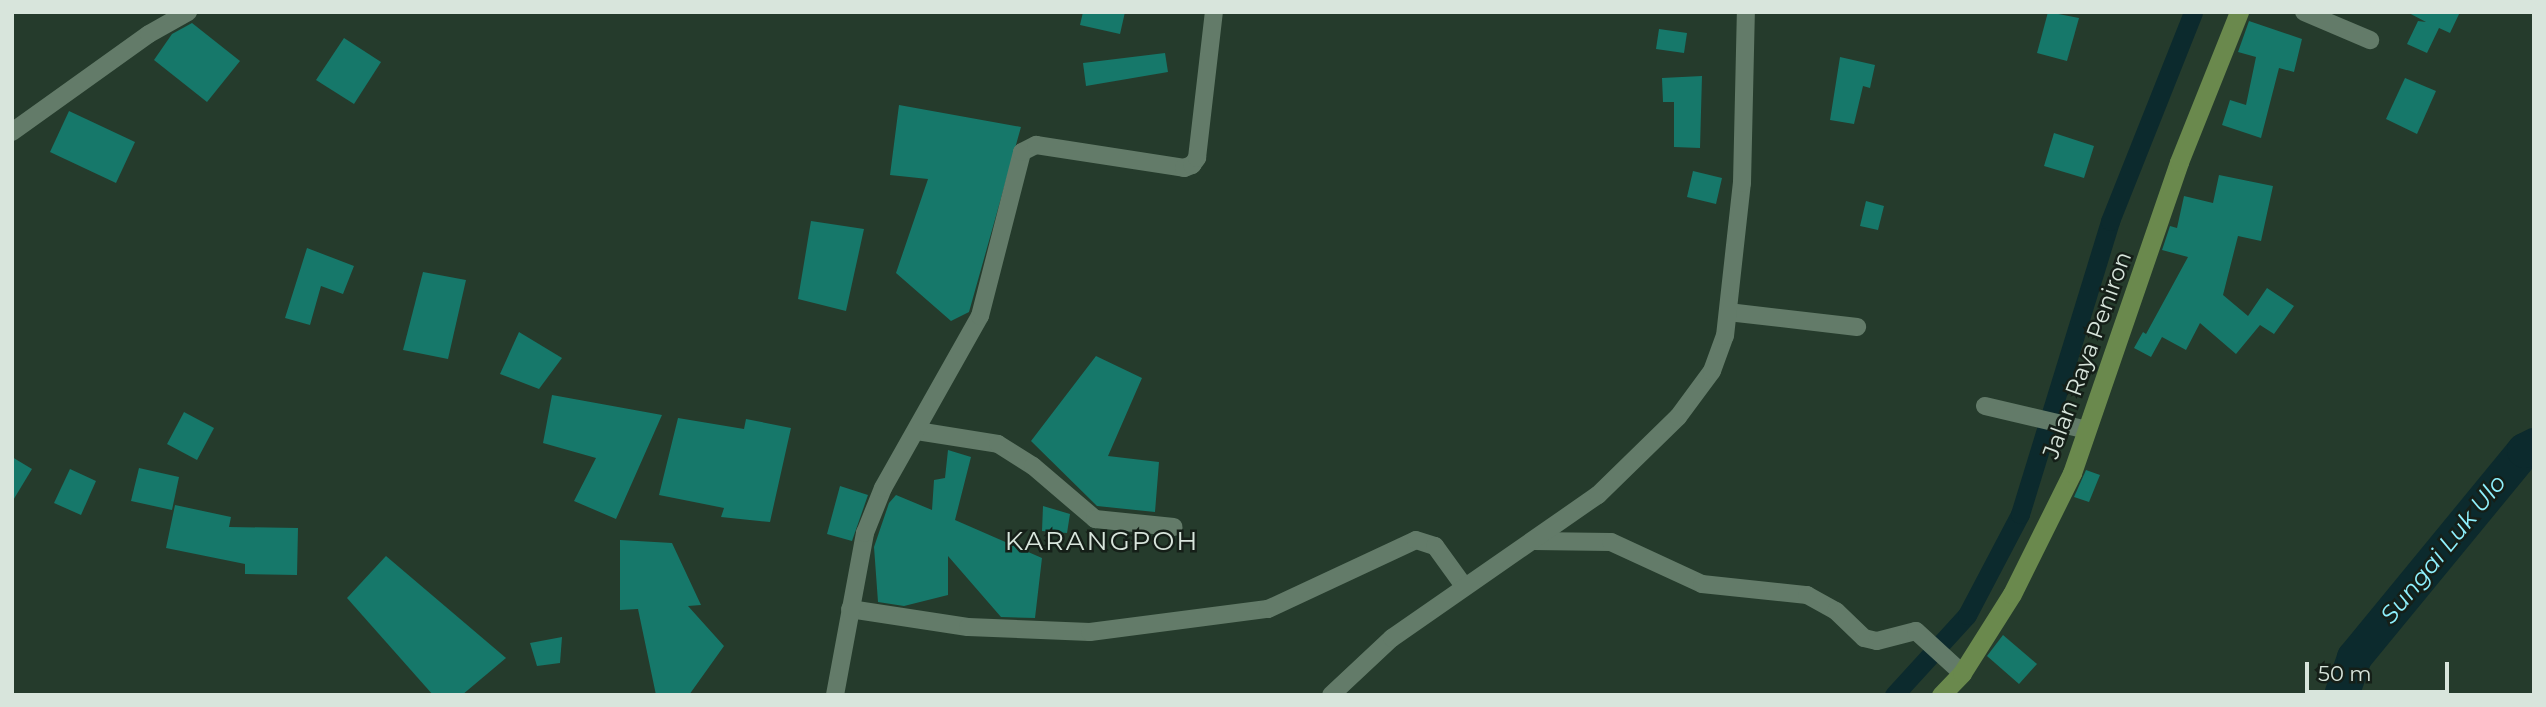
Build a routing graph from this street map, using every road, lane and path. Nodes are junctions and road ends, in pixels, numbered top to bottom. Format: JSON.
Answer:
{"nodes":[{"id":1,"x":188,"y":12,"type":"edge"},
{"id":2,"x":1214,"y":12,"type":"edge"},
{"id":3,"x":1746,"y":12,"type":"edge"},
{"id":4,"x":2239,"y":12,"type":"edge"},
{"id":5,"x":2304,"y":12,"type":"edge"},
{"id":6,"x":2370,"y":40,"type":"dead end"},
{"id":7,"x":12,"y":132,"type":"edge"},
{"id":8,"x":1728,"y":312,"type":"junction"},
{"id":9,"x":1857,"y":327,"type":"dead end"},
{"id":10,"x":1985,"y":406,"type":"dead end"},
{"id":11,"x":2087,"y":430,"type":"junction"},
{"id":12,"x":918,"y":431,"type":"junction"},
{"id":13,"x":1174,"y":527,"type":"dead end"},
{"id":14,"x":1534,"y":541,"type":"junction"},
{"id":15,"x":1464,"y":586,"type":"junction"},
{"id":16,"x":850,"y":609,"type":"junction"},
{"id":17,"x":1962,"y":673,"type":"junction"},
{"id":18,"x":835,"y":695,"type":"edge"},
{"id":19,"x":1331,"y":695,"type":"edge"},
{"id":20,"x":1941,"y":695,"type":"edge"}],
"edges":[{"from":1,"to":7,"type":"street"},
{"from":2,"to":12,"type":"street"},
{"from":3,"to":8,"type":"street"},
{"from":4,"to":11,"type":"main road","name":"Jalan Raya Peniron"},
{"from":5,"to":6,"type":"street"},
{"from":8,"to":9,"type":"street"},
{"from":8,"to":14,"type":"street"},
{"from":10,"to":11,"type":"street"},
{"from":11,"to":17,"type":"main road","name":"Jalan Raya Peniron"},
{"from":12,"to":13,"type":"street"},
{"from":12,"to":16,"type":"street"},
{"from":14,"to":15,"type":"street"},
{"from":14,"to":17,"type":"street"},
{"from":15,"to":16,"type":"street"},
{"from":15,"to":19,"type":"street"},
{"from":16,"to":18,"type":"street"},
{"from":17,"to":20,"type":"main road","name":"Jalan Raya Peniron"}]}
